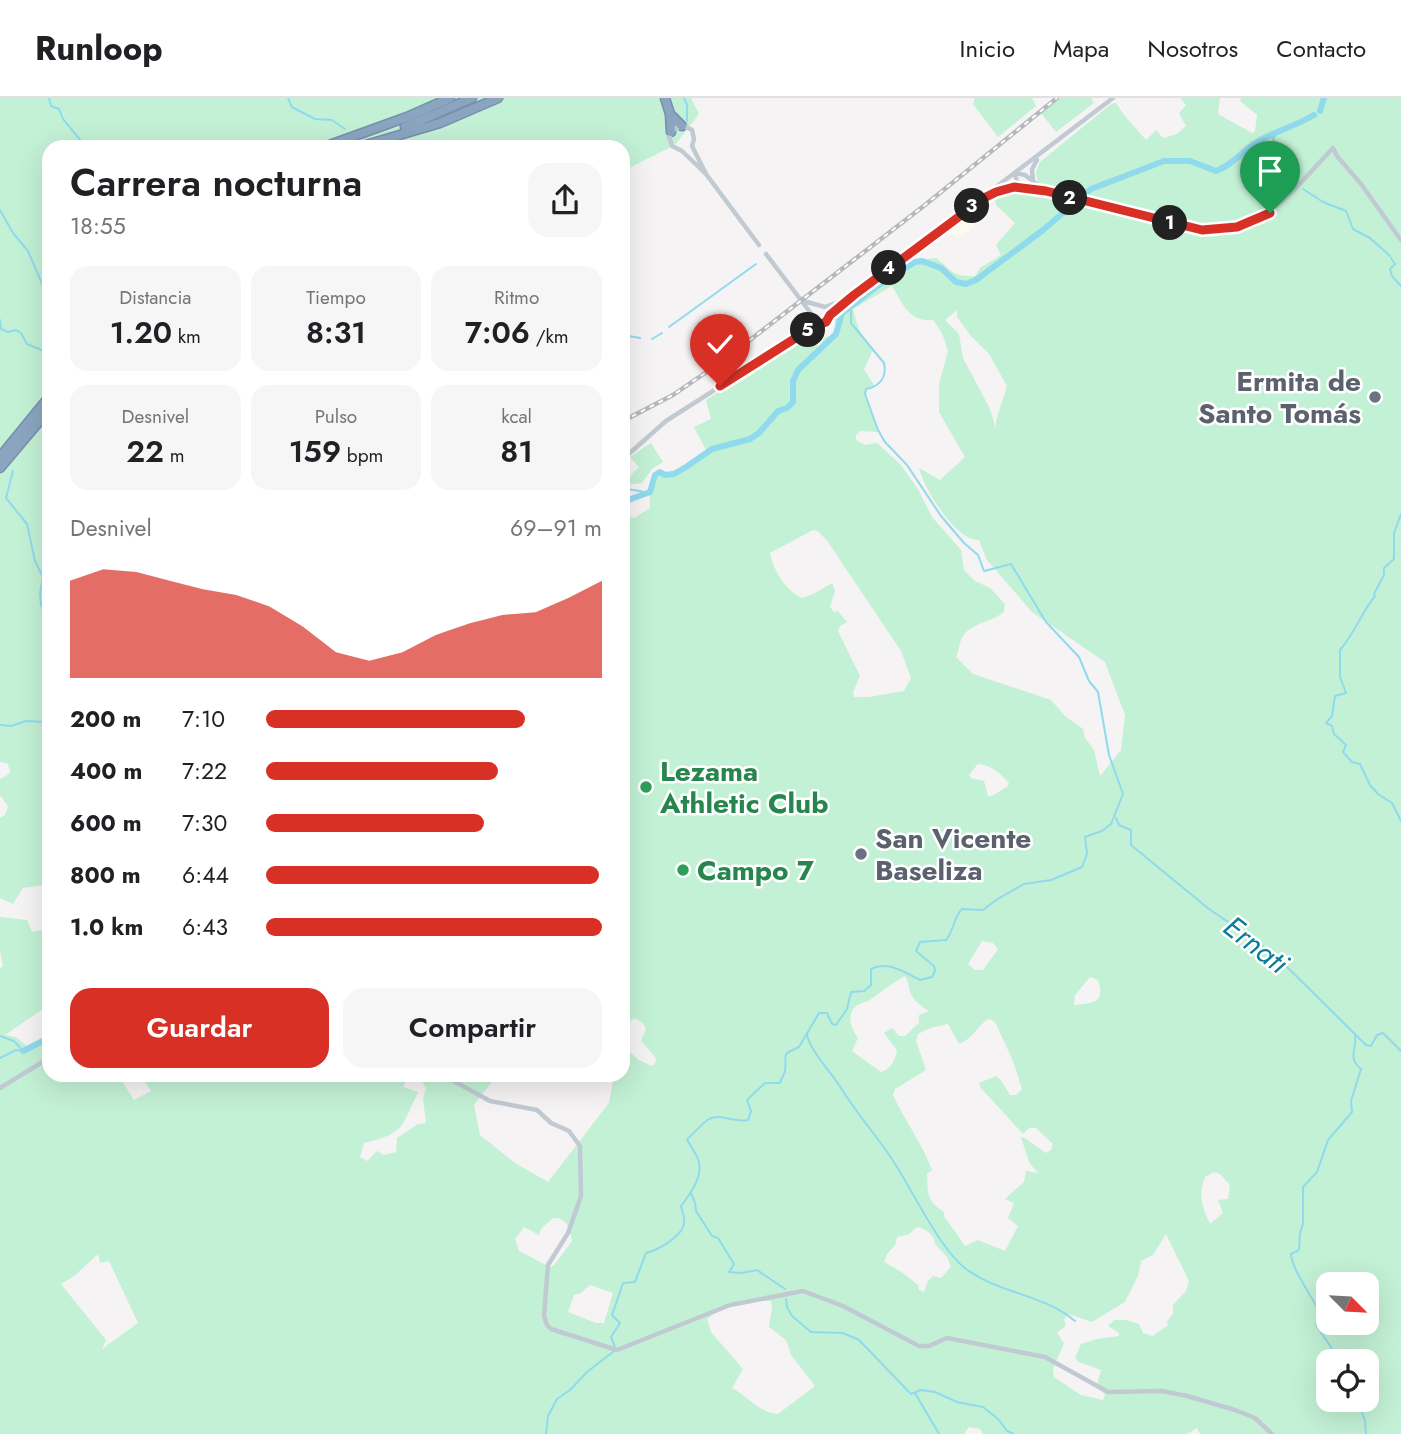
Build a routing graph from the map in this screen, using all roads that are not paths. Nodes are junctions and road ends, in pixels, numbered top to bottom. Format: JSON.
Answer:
{"nodes":[{"id":1,"x":450,"y":98,"type":"edge"},
{"id":2,"x":472,"y":98,"type":"edge"},
{"id":3,"x":666,"y":98,"type":"edge"},
{"id":4,"x":1113,"y":98,"type":"edge"},
{"id":5,"x":491,"y":102,"type":"edge"},
{"id":6,"x":670,"y":114,"type":"junction"},
{"id":7,"x":682,"y":126,"type":"junction"},
{"id":8,"x":671,"y":131,"type":"junction"},
{"id":9,"x":343,"y":140,"type":"edge"},
{"id":10,"x":368,"y":140,"type":"edge"},
{"id":11,"x":383,"y":140,"type":"edge"},
{"id":12,"x":692,"y":146,"type":"junction"},
{"id":13,"x":682,"y":151,"type":"junction"},
{"id":14,"x":1039,"y":156,"type":"junction"},
{"id":15,"x":1014,"y":173,"type":"junction"},
{"id":16,"x":706,"y":174,"type":"junction"},
{"id":17,"x":1033,"y":187,"type":"junction"},
{"id":18,"x":1024,"y":188,"type":"junction"},
{"id":19,"x":968,"y":208,"type":"junction"},
{"id":20,"x":1401,"y":240,"type":"edge"},
{"id":21,"x":760,"y":245,"type":"dead end"},
{"id":22,"x":766,"y":254,"type":"dead end"},
{"id":23,"x":854,"y":295,"type":"junction"},
{"id":24,"x":800,"y":299,"type":"junction"},
{"id":25,"x":822,"y":306,"type":"junction"},
{"id":26,"x":830,"y":315,"type":"junction"},
{"id":27,"x":813,"y":317,"type":"junction"},
{"id":28,"x":821,"y":323,"type":"junction"},
{"id":29,"x":797,"y":337,"type":"junction"},
{"id":30,"x":42,"y":406,"type":"edge"},
{"id":31,"x":42,"y":418,"type":"edge"},
{"id":32,"x":630,"y":453,"type":"edge"},
{"id":33,"x":0,"y":457,"type":"edge"},
{"id":34,"x":0,"y":468,"type":"edge"},
{"id":35,"x":42,"y":1062,"type":"edge"},
{"id":36,"x":456,"y":1082,"type":"edge"},
{"id":37,"x":0,"y":1088,"type":"edge"},
{"id":38,"x":1272,"y":1434,"type":"edge"}],
"edges":[{"from":1,"to":9,"type":"highway"},
{"from":2,"to":10,"type":"highway"},
{"from":3,"to":6,"type":"highway"},
{"from":4,"to":14,"type":"street"},
{"from":5,"to":11,"type":"highway"},
{"from":6,"to":7,"type":"highway"},
{"from":6,"to":8,"type":"highway"},
{"from":7,"to":8,"type":"street"},
{"from":7,"to":12,"type":"street"},
{"from":8,"to":13,"type":"street"},
{"from":12,"to":13,"type":"street"},
{"from":12,"to":16,"type":"street"},
{"from":13,"to":16,"type":"street"},
{"from":14,"to":15,"type":"street"},
{"from":14,"to":17,"type":"street"},
{"from":15,"to":17,"type":"street"},
{"from":15,"to":18,"type":"street"},
{"from":15,"to":19,"type":"street"},
{"from":16,"to":21,"type":"street"},
{"from":17,"to":18,"type":"street"},
{"from":17,"to":20,"type":"street"},
{"from":18,"to":19,"type":"street"},
{"from":19,"to":23,"type":"street"},
{"from":22,"to":24,"type":"street"},
{"from":23,"to":25,"type":"street"},
{"from":23,"to":26,"type":"street"},
{"from":24,"to":25,"type":"street"},
{"from":24,"to":27,"type":"street"},
{"from":25,"to":26,"type":"street"},
{"from":25,"to":27,"type":"street"},
{"from":26,"to":28,"type":"street"},
{"from":27,"to":28,"type":"street"},
{"from":27,"to":29,"type":"street"},
{"from":28,"to":29,"type":"street"},
{"from":29,"to":32,"type":"street"},
{"from":30,"to":33,"type":"highway"},
{"from":31,"to":34,"type":"highway"},
{"from":35,"to":37,"type":"street"},
{"from":36,"to":38,"type":"street"}]}
